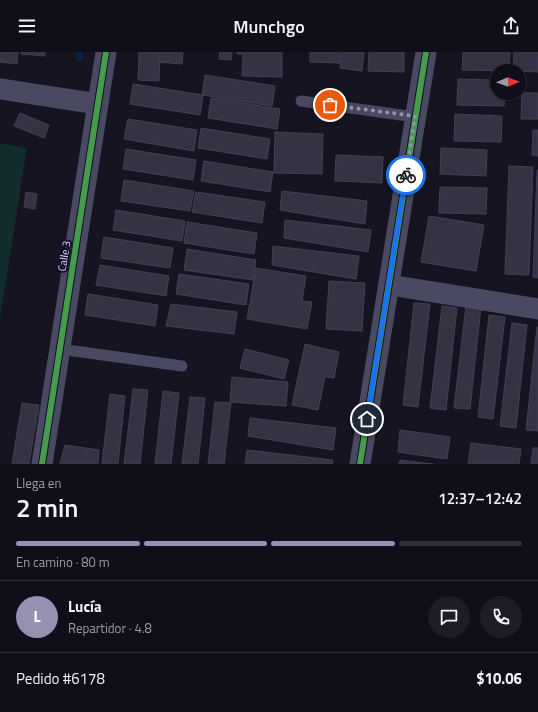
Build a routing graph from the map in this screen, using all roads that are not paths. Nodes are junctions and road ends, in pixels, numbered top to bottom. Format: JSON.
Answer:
{"nodes":[{"id":1,"x":106,"y":52,"type":"edge"},
{"id":2,"x":426,"y":52,"type":"edge"},
{"id":3,"x":0,"y":89,"type":"edge"},
{"id":4,"x":301,"y":101,"type":"dead end"},
{"id":5,"x":98,"y":104,"type":"junction"},
{"id":6,"x":415,"y":116,"type":"junction"},
{"id":7,"x":390,"y":285,"type":"junction"},
{"id":8,"x":538,"y":308,"type":"edge"},
{"id":9,"x":60,"y":349,"type":"junction"},
{"id":10,"x":182,"y":366,"type":"dead end"},
{"id":11,"x":42,"y":464,"type":"edge"},
{"id":12,"x":360,"y":464,"type":"edge"}],
"edges":[{"from":1,"to":5,"type":"street","name":"Calle 3"},
{"from":2,"to":6,"type":"street"},
{"from":3,"to":5,"type":"street"},
{"from":4,"to":6,"type":"lane"},
{"from":5,"to":9,"type":"street","name":"Calle 3"},
{"from":6,"to":7,"type":"street"},
{"from":7,"to":8,"type":"street"},
{"from":7,"to":12,"type":"street"},
{"from":9,"to":10,"type":"lane"},
{"from":9,"to":11,"type":"street","name":"Calle 3"}]}
